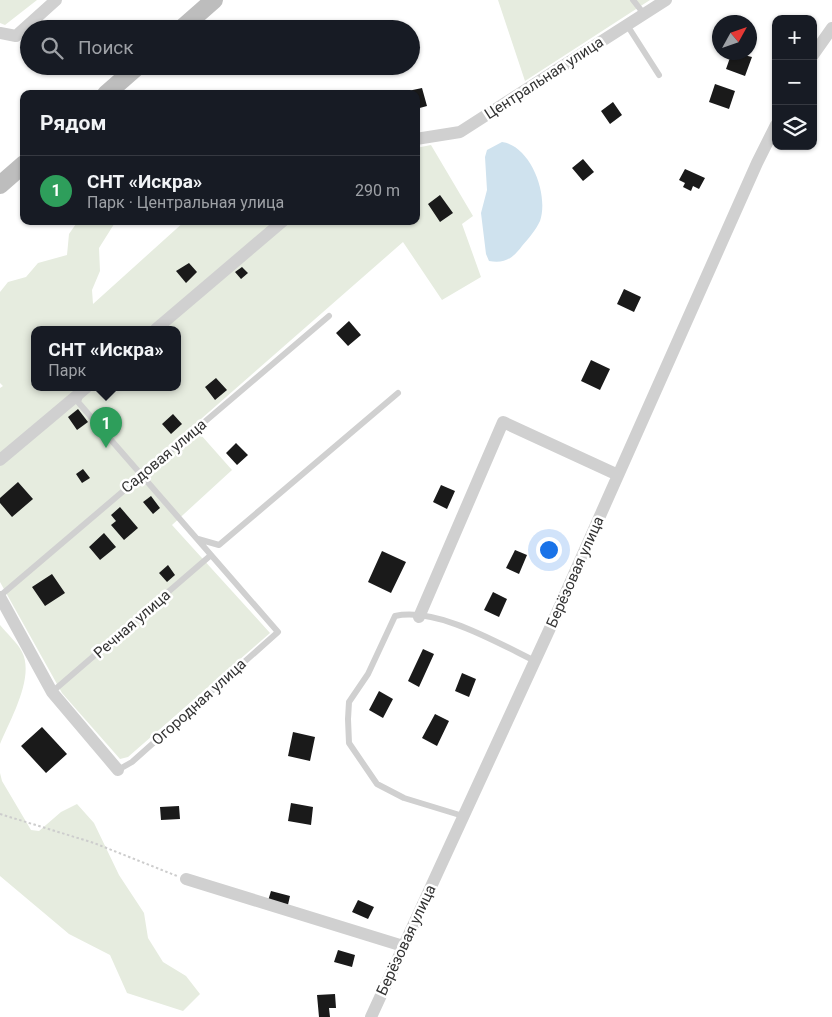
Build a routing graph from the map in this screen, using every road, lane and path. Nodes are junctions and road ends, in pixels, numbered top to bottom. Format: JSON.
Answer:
{"nodes":[{"id":1,"x":56,"y":0,"type":"edge"},
{"id":2,"x":214,"y":0,"type":"edge"},
{"id":3,"x":633,"y":0,"type":"edge"},
{"id":4,"x":666,"y":0,"type":"edge"},
{"id":5,"x":644,"y":14,"type":"junction"},
{"id":6,"x":34,"y":20,"type":"edge"},
{"id":7,"x":191,"y":20,"type":"edge"},
{"id":8,"x":627,"y":26,"type":"junction"},
{"id":9,"x":832,"y":28,"type":"edge"},
{"id":10,"x":20,"y":32,"type":"edge"},
{"id":11,"x":0,"y":33,"type":"edge"},
{"id":12,"x":817,"y":49,"type":"edge"},
{"id":13,"x":128,"y":75,"type":"edge"},
{"id":14,"x":659,"y":75,"type":"dead end"},
{"id":15,"x":111,"y":90,"type":"edge"},
{"id":16,"x":772,"y":133,"type":"edge"},
{"id":17,"x":420,"y":139,"type":"edge"},
{"id":18,"x":20,"y":167,"type":"edge"},
{"id":19,"x":0,"y":184,"type":"edge"},
{"id":20,"x":279,"y":225,"type":"edge"},
{"id":21,"x":329,"y":316,"type":"dead end"},
{"id":22,"x":160,"y":326,"type":"edge"},
{"id":23,"x":83,"y":391,"type":"edge"},
{"id":24,"x":84,"y":391,"type":"edge"},
{"id":25,"x":398,"y":393,"type":"dead end"},
{"id":26,"x":0,"y":460,"type":"edge"},
{"id":27,"x":142,"y":475,"type":"junction"},
{"id":28,"x":618,"y":475,"type":"junction"},
{"id":29,"x":198,"y":539,"type":"junction"},
{"id":30,"x":212,"y":555,"type":"junction"},
{"id":31,"x":0,"y":597,"type":"edge"},
{"id":32,"x":419,"y":617,"type":"junction"},
{"id":33,"x":535,"y":661,"type":"junction"},
{"id":34,"x":52,"y":692,"type":"junction"},
{"id":35,"x":118,"y":770,"type":"joint"},
{"id":36,"x":0,"y":814,"type":"edge"},
{"id":37,"x":464,"y":816,"type":"junction"},
{"id":38,"x":186,"y":879,"type":"joint"},
{"id":39,"x":403,"y":946,"type":"junction"},
{"id":40,"x":371,"y":1017,"type":"edge"}],
"edges":[{"from":1,"to":6,"type":"street"},
{"from":2,"to":7,"type":"main road"},
{"from":3,"to":5,"type":"lane"},
{"from":4,"to":5,"type":"street","name":"Центральная улица"},
{"from":5,"to":8,"type":"street","name":"Центральная улица"},
{"from":8,"to":14,"type":"lane"},
{"from":8,"to":17,"type":"street","name":"Центральная улица"},
{"from":9,"to":12,"type":"street"},
{"from":10,"to":11,"type":"street"},
{"from":13,"to":15,"type":"main road"},
{"from":16,"to":28,"type":"street","name":"Берёзовая улица"},
{"from":18,"to":19,"type":"main road"},
{"from":20,"to":22,"type":"street"},
{"from":21,"to":27,"type":"lane","name":"Садовая улица"},
{"from":23,"to":26,"type":"street"},
{"from":24,"to":27,"type":"lane"},
{"from":25,"to":29,"type":"lane"},
{"from":27,"to":29,"type":"lane"},
{"from":27,"to":31,"type":"lane","name":"Садовая улица"},
{"from":28,"to":32,"type":"street"},
{"from":28,"to":33,"type":"street","name":"Берёзовая улица"},
{"from":29,"to":30,"type":"lane"},
{"from":30,"to":34,"type":"lane","name":"Речная улица"},
{"from":30,"to":35,"type":"lane","name":"Огородная улица"},
{"from":31,"to":34,"type":"street"},
{"from":32,"to":33,"type":"lane"},
{"from":32,"to":37,"type":"lane"},
{"from":33,"to":37,"type":"street","name":"Берёзовая улица"},
{"from":34,"to":35,"type":"street"},
{"from":36,"to":38,"type":"path"},
{"from":37,"to":39,"type":"street","name":"Берёзовая улица"},
{"from":38,"to":39,"type":"street"},
{"from":39,"to":40,"type":"street","name":"Берёзовая улица"}]}
